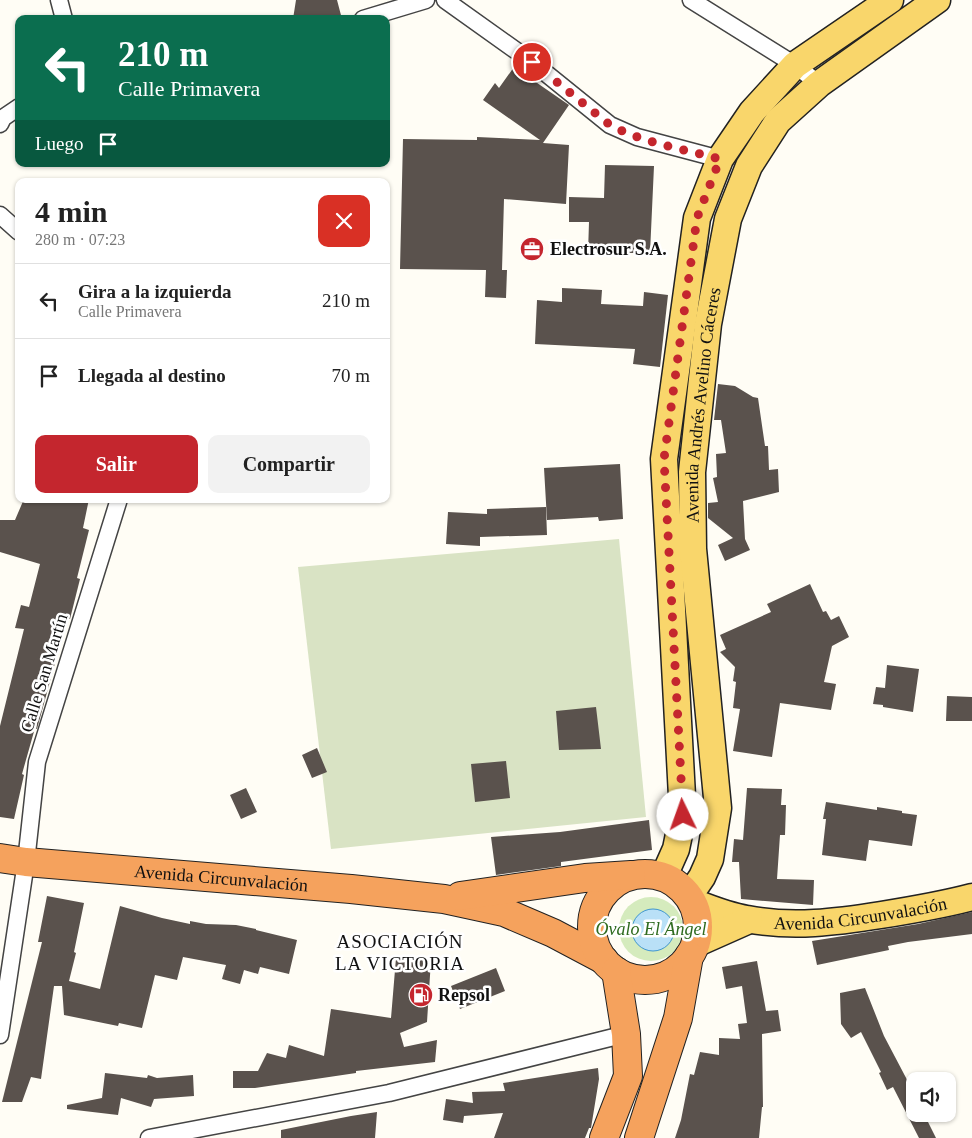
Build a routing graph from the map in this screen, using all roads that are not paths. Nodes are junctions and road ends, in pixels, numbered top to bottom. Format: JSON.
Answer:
{"nodes":[{"id":1,"x":59,"y":0,"type":"edge"},
{"id":2,"x":426,"y":0,"type":"edge"},
{"id":3,"x":445,"y":0,"type":"edge"},
{"id":4,"x":691,"y":0,"type":"edge"},
{"id":5,"x":890,"y":0,"type":"edge"},
{"id":6,"x":937,"y":0,"type":"edge"},
{"id":7,"x":63,"y":15,"type":"edge"},
{"id":8,"x":376,"y":15,"type":"edge"},
{"id":9,"x":795,"y":65,"type":"junction"},
{"id":10,"x":820,"y":84,"type":"junction"},
{"id":11,"x":15,"y":110,"type":"edge"},
{"id":12,"x":0,"y":124,"type":"edge"},
{"id":13,"x":720,"y":159,"type":"junction"},
{"id":14,"x":0,"y":215,"type":"edge"},
{"id":15,"x":15,"y":228,"type":"edge"},
{"id":16,"x":692,"y":253,"type":"junction"},
{"id":17,"x":718,"y":269,"type":"junction"},
{"id":18,"x":118,"y":503,"type":"edge"},
{"id":19,"x":13,"y":860,"type":"edge"},
{"id":20,"x":633,"y":875,"type":"junction"},
{"id":21,"x":664,"y":876,"type":"junction"},
{"id":22,"x":972,"y":897,"type":"edge"},
{"id":23,"x":444,"y":899,"type":"junction"},
{"id":24,"x":691,"y":899,"type":"junction"},
{"id":25,"x":749,"y":920,"type":"junction"},
{"id":26,"x":692,"y":950,"type":"junction"},
{"id":27,"x":610,"y":966,"type":"junction"},
{"id":28,"x":626,"y":1034,"type":"junction"},
{"id":29,"x":0,"y":1035,"type":"edge"},
{"id":30,"x":149,"y":1138,"type":"edge"},
{"id":31,"x":604,"y":1138,"type":"edge"},
{"id":32,"x":639,"y":1138,"type":"edge"}],
"edges":[{"from":1,"to":7,"type":"street"},
{"from":2,"to":8,"type":"street"},
{"from":3,"to":13,"type":"street"},
{"from":4,"to":9,"type":"street"},
{"from":5,"to":9,"type":"main road","name":"Avenida Andrés Avelino Cáceres"},
{"from":6,"to":10,"type":"main road","name":"Avenida Andrés Avelino Cáceres"},
{"from":9,"to":10,"type":"street"},
{"from":9,"to":13,"type":"main road","name":"Avenida Andrés Avelino Cáceres"},
{"from":10,"to":17,"type":"main road","name":"Avenida Andrés Avelino Cáceres"},
{"from":11,"to":12,"type":"street"},
{"from":13,"to":16,"type":"main road","name":"Avenida Andrés Avelino Cáceres"},
{"from":14,"to":15,"type":"street"},
{"from":16,"to":17,"type":"main road"},
{"from":16,"to":21,"type":"main road","name":"Avenida Andrés Avelino Cáceres"},
{"from":17,"to":24,"type":"main road","name":"Avenida Andrés Avelino Cáceres"},
{"from":18,"to":19,"type":"street","name":"Calle San Martín"},
{"from":19,"to":23,"type":"highway","name":"Avenida Circunvalación"},
{"from":19,"to":29,"type":"street","name":"Calle San Martín"},
{"from":20,"to":21,"type":"highway"},
{"from":20,"to":23,"type":"highway","name":"Avenida Circunvalación"},
{"from":20,"to":27,"type":"highway"},
{"from":21,"to":24,"type":"highway"},
{"from":22,"to":25,"type":"main road","name":"Avenida Circunvalación"},
{"from":23,"to":27,"type":"highway","name":"Avenida Circunvalación"},
{"from":24,"to":25,"type":"main road","name":"Avenida Circunvalación"},
{"from":24,"to":26,"type":"highway"},
{"from":25,"to":26,"type":"main road","name":"Avenida Circunvalación"},
{"from":26,"to":27,"type":"highway"},
{"from":26,"to":32,"type":"highway"},
{"from":27,"to":28,"type":"highway"},
{"from":28,"to":30,"type":"street"},
{"from":28,"to":31,"type":"highway"}]}
